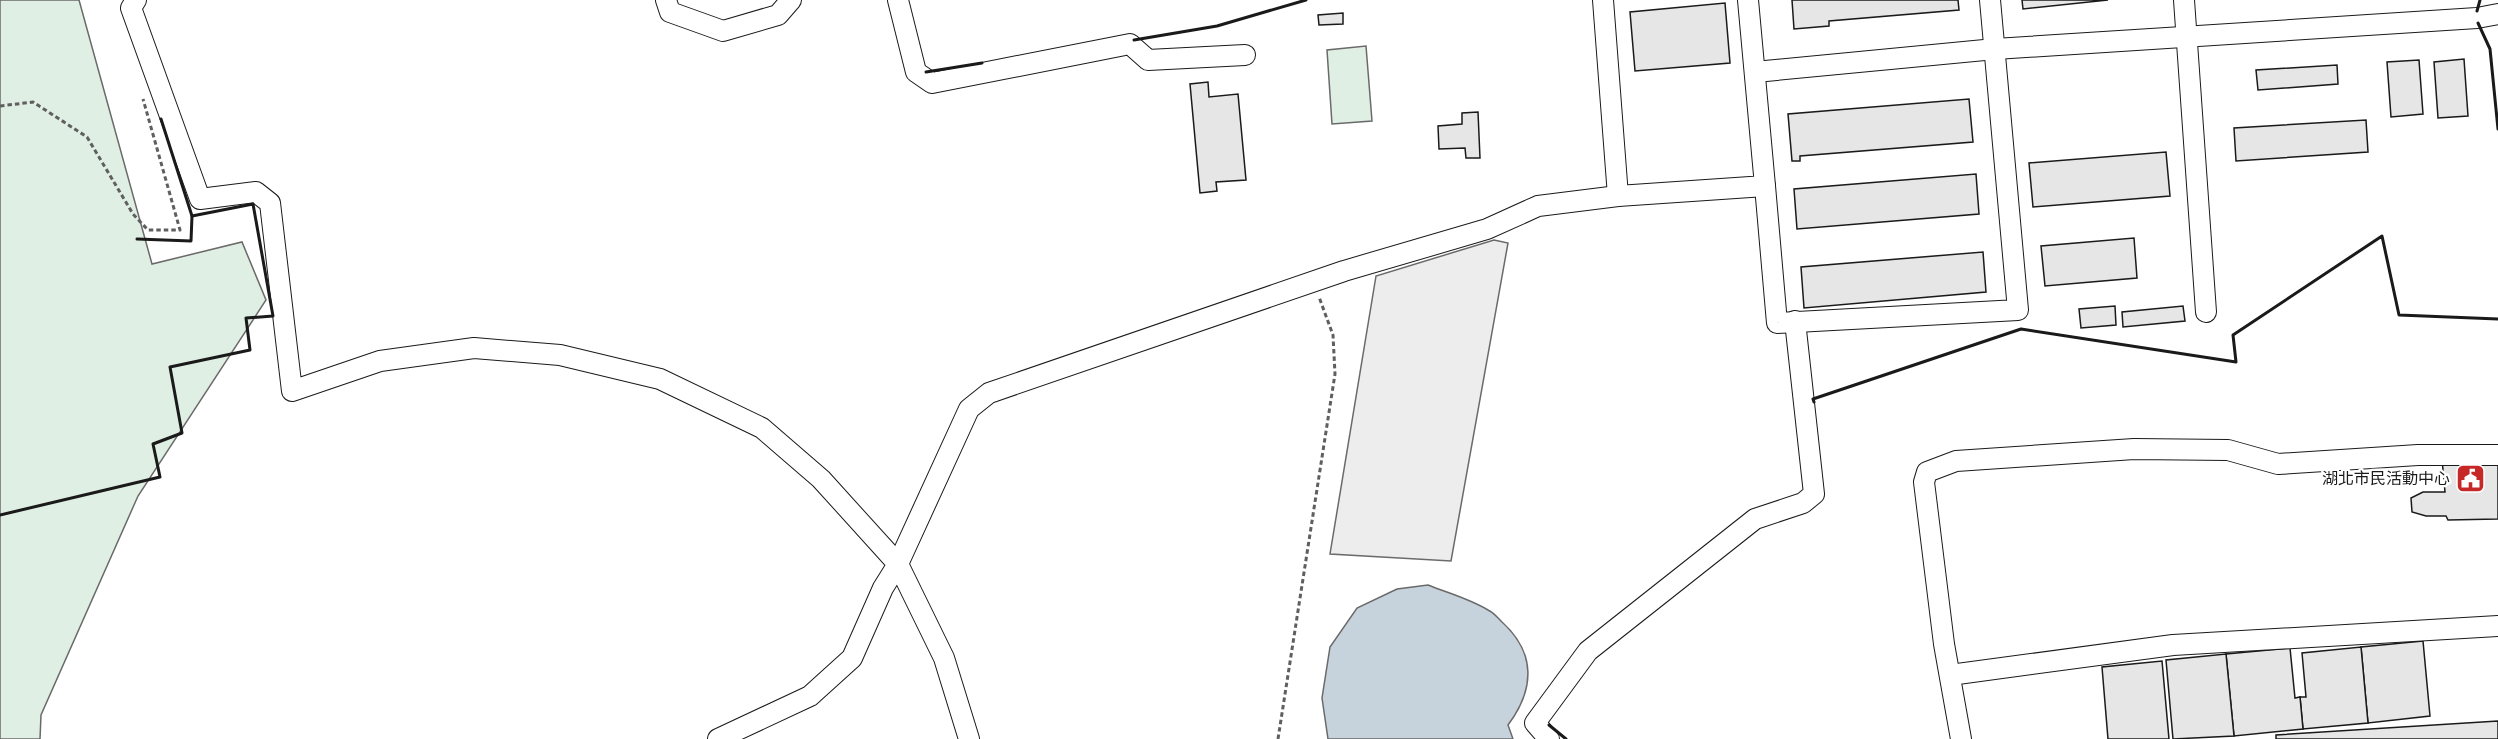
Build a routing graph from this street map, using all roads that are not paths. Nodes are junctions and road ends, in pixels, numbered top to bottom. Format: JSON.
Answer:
{"nodes":[{"id":1,"x":136,"y":0,"type":"edge"},
{"id":2,"x":666,"y":0,"type":"edge"},
{"id":3,"x":791,"y":0,"type":"edge"},
{"id":4,"x":898,"y":0,"type":"edge"},
{"id":5,"x":1603,"y":0,"type":"edge"},
{"id":6,"x":1748,"y":0,"type":"edge"},
{"id":7,"x":1990,"y":0,"type":"edge"},
{"id":8,"x":2184,"y":0,"type":"edge"},
{"id":9,"x":2498,"y":14,"type":"edge"},
{"id":10,"x":2186,"y":37,"type":"junction"},
{"id":11,"x":1995,"y":49,"type":"junction"},
{"id":12,"x":1245,"y":55,"type":"dead end"},
{"id":13,"x":1755,"y":72,"type":"junction"},
{"id":14,"x":1765,"y":186,"type":"junction"},
{"id":15,"x":1618,"y":196,"type":"junction"},
{"id":16,"x":2206,"y":312,"type":"dead end"},
{"id":17,"x":1795,"y":321,"type":"junction"},
{"id":18,"x":2498,"y":454,"type":"edge"},
{"id":19,"x":898,"y":564,"type":"junction"},
{"id":20,"x":2498,"y":626,"type":"edge"},
{"id":21,"x":1950,"y":675,"type":"junction"},
{"id":22,"x":718,"y":739,"type":"edge"},
{"id":23,"x":969,"y":739,"type":"edge"},
{"id":24,"x":1549,"y":739,"type":"edge"},
{"id":25,"x":1961,"y":739,"type":"edge"}],
"edges":[{"from":1,"to":19,"type":"street"},
{"from":2,"to":3,"type":"street"},
{"from":4,"to":12,"type":"street"},
{"from":5,"to":15,"type":"street"},
{"from":6,"to":13,"type":"street"},
{"from":7,"to":11,"type":"street"},
{"from":8,"to":10,"type":"street"},
{"from":9,"to":10,"type":"street"},
{"from":10,"to":11,"type":"street"},
{"from":10,"to":16,"type":"street"},
{"from":11,"to":13,"type":"street"},
{"from":11,"to":17,"type":"street"},
{"from":13,"to":14,"type":"street"},
{"from":14,"to":15,"type":"street"},
{"from":14,"to":17,"type":"street"},
{"from":15,"to":19,"type":"street"},
{"from":17,"to":24,"type":"street"},
{"from":18,"to":21,"type":"street"},
{"from":19,"to":22,"type":"street"},
{"from":19,"to":23,"type":"street"},
{"from":20,"to":21,"type":"street"},
{"from":21,"to":25,"type":"street"}]}
